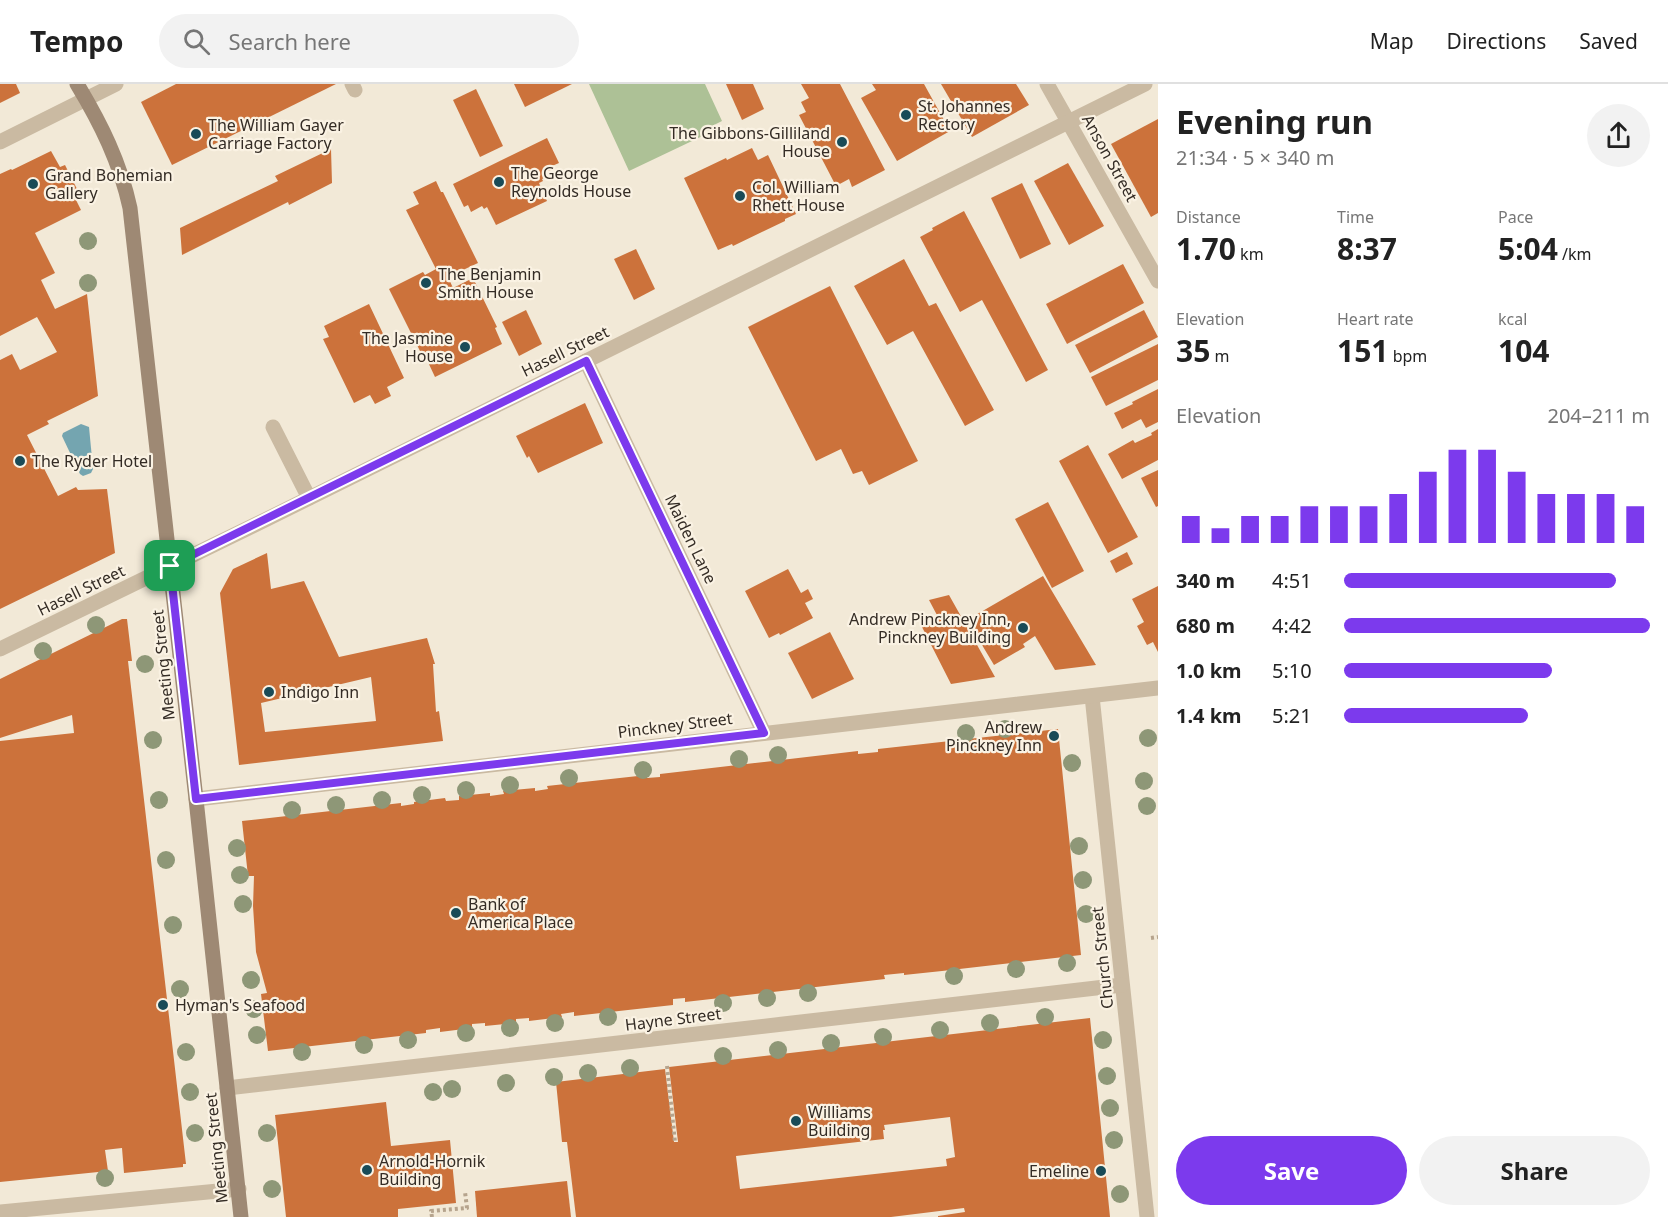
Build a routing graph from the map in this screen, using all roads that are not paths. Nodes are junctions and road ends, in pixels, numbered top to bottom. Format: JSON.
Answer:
{"nodes":[{"id":1,"x":77,"y":84,"type":"edge"},
{"id":2,"x":116,"y":84,"type":"edge"},
{"id":3,"x":1047,"y":84,"type":"edge"},
{"id":4,"x":1145,"y":84,"type":"edge"},
{"id":5,"x":86,"y":99,"type":"junction"},
{"id":6,"x":1069,"y":122,"type":"junction"},
{"id":7,"x":0,"y":142,"type":"edge"},
{"id":8,"x":1158,"y":281,"type":"edge"},
{"id":9,"x":586,"y":361,"type":"junction"},
{"id":10,"x":273,"y":427,"type":"dead end"},
{"id":11,"x":309,"y":498,"type":"junction"},
{"id":12,"x":170,"y":566,"type":"junction"},
{"id":13,"x":0,"y":649,"type":"edge"},
{"id":14,"x":1158,"y":688,"type":"edge"},
{"id":15,"x":1092,"y":696,"type":"junction"},
{"id":16,"x":764,"y":733,"type":"junction"},
{"id":17,"x":196,"y":799,"type":"junction"},
{"id":18,"x":1122,"y":985,"type":"junction"},
{"id":19,"x":227,"y":1088,"type":"junction"},
{"id":20,"x":238,"y":1189,"type":"junction"},
{"id":21,"x":0,"y":1212,"type":"edge"},
{"id":22,"x":242,"y":1217,"type":"edge"},
{"id":23,"x":1147,"y":1217,"type":"edge"}],
"edges":[{"from":1,"to":5,"type":"main road","name":"Meeting Street"},
{"from":2,"to":5,"type":"street"},
{"from":3,"to":6,"type":"street","name":"Anson Street"},
{"from":4,"to":6,"type":"street","name":"Hasell Street"},
{"from":5,"to":7,"type":"street"},
{"from":5,"to":12,"type":"main road","name":"Meeting Street"},
{"from":6,"to":8,"type":"street","name":"Anson Street"},
{"from":6,"to":9,"type":"street","name":"Hasell Street"},
{"from":9,"to":11,"type":"street","name":"Hasell Street"},
{"from":9,"to":16,"type":"street","name":"Maiden Lane"},
{"from":10,"to":11,"type":"street"},
{"from":11,"to":12,"type":"street","name":"Hasell Street"},
{"from":12,"to":13,"type":"street","name":"Hasell Street"},
{"from":12,"to":17,"type":"main road","name":"Meeting Street"},
{"from":14,"to":15,"type":"street","name":"Pinckney Street"},
{"from":15,"to":16,"type":"street","name":"Pinckney Street"},
{"from":15,"to":18,"type":"street","name":"Church Street"},
{"from":16,"to":17,"type":"street","name":"Pinckney Street"},
{"from":17,"to":19,"type":"main road","name":"Meeting Street"},
{"from":18,"to":19,"type":"street","name":"Hayne Street"},
{"from":18,"to":23,"type":"street","name":"Church Street"},
{"from":19,"to":20,"type":"main road","name":"Meeting Street"},
{"from":20,"to":21,"type":"street"},
{"from":20,"to":22,"type":"main road","name":"Meeting Street"}]}
